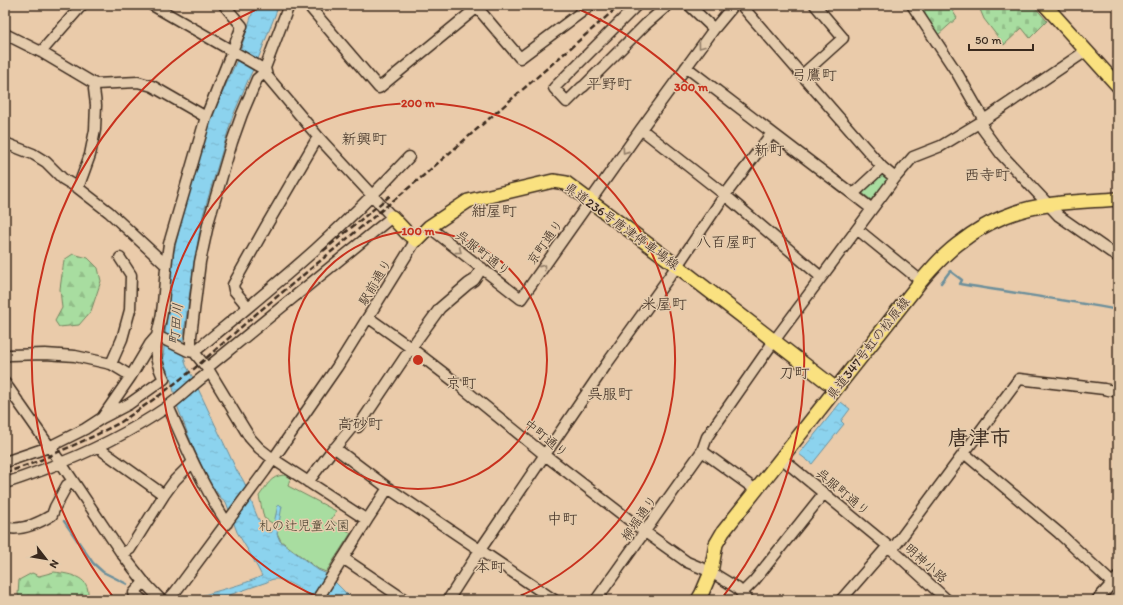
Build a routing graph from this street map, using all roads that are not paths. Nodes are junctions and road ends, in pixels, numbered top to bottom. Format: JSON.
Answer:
{"nodes":[{"id":1,"x":82,"y":5,"type":"edge"},
{"id":2,"x":152,"y":5,"type":"edge"},
{"id":3,"x":224,"y":5,"type":"edge"},
{"id":4,"x":289,"y":5,"type":"edge"},
{"id":5,"x":308,"y":5,"type":"edge"},
{"id":6,"x":592,"y":5,"type":"edge"},
{"id":7,"x":637,"y":5,"type":"edge"},
{"id":8,"x":668,"y":5,"type":"edge"},
{"id":9,"x":691,"y":5,"type":"edge"},
{"id":10,"x":734,"y":5,"type":"edge"},
{"id":11,"x":741,"y":5,"type":"edge"},
{"id":12,"x":815,"y":5,"type":"edge"},
{"id":13,"x":912,"y":5,"type":"edge"},
{"id":14,"x":1045,"y":5,"type":"edge"},
{"id":15,"x":477,"y":6,"type":"edge"},
{"id":16,"x":714,"y":29,"type":"junction"},
{"id":17,"x":5,"y":34,"type":"edge"},
{"id":18,"x":232,"y":51,"type":"junction"},
{"id":19,"x":1086,"y":51,"type":"junction"},
{"id":20,"x":41,"y":52,"type":"junction"},
{"id":21,"x":686,"y":67,"type":"junction"},
{"id":22,"x":263,"y":69,"type":"junction"},
{"id":23,"x":802,"y":75,"type":"junction"},
{"id":24,"x":96,"y":84,"type":"junction"},
{"id":25,"x":1118,"y":86,"type":"edge"},
{"id":26,"x":206,"y":117,"type":"junction"},
{"id":27,"x":984,"y":120,"type":"junction"},
{"id":28,"x":641,"y":129,"type":"junction"},
{"id":29,"x":772,"y":133,"type":"junction"},
{"id":30,"x":318,"y":137,"type":"junction"},
{"id":31,"x":5,"y":143,"type":"edge"},
{"id":32,"x":409,"y":157,"type":"dead end"},
{"id":33,"x":882,"y":167,"type":"junction"},
{"id":34,"x":895,"y":178,"type":"junction"},
{"id":35,"x":78,"y":188,"type":"junction"},
{"id":36,"x":853,"y":194,"type":"junction"},
{"id":37,"x":726,"y":195,"type":"junction"},
{"id":38,"x":371,"y":196,"type":"junction"},
{"id":39,"x":1118,"y":199,"type":"edge"},
{"id":40,"x":590,"y":201,"type":"junction"},
{"id":41,"x":1048,"y":205,"type":"junction"},
{"id":42,"x":872,"y":209,"type":"junction"},
{"id":43,"x":392,"y":217,"type":"junction"},
{"id":44,"x":429,"y":227,"type":"junction"},
{"id":45,"x":857,"y":229,"type":"junction"},
{"id":46,"x":416,"y":240,"type":"junction"},
{"id":47,"x":1118,"y":257,"type":"edge"},
{"id":48,"x":120,"y":258,"type":"dead end"},
{"id":49,"x":166,"y":265,"type":"junction"},
{"id":50,"x":677,"y":266,"type":"junction"},
{"id":51,"x":482,"y":268,"type":"junction"},
{"id":52,"x":821,"y":277,"type":"junction"},
{"id":53,"x":921,"y":281,"type":"junction"},
{"id":54,"x":521,"y":299,"type":"joint"},
{"id":55,"x":248,"y":308,"type":"junction"},
{"id":56,"x":369,"y":318,"type":"junction"},
{"id":57,"x":157,"y":336,"type":"junction"},
{"id":58,"x":774,"y":341,"type":"junction"},
{"id":59,"x":411,"y":348,"type":"junction"},
{"id":60,"x":191,"y":352,"type":"junction"},
{"id":61,"x":5,"y":356,"type":"edge"},
{"id":62,"x":111,"y":364,"type":"junction"},
{"id":63,"x":208,"y":370,"type":"junction"},
{"id":64,"x":131,"y":376,"type":"junction"},
{"id":65,"x":5,"y":383,"type":"edge"},
{"id":66,"x":835,"y":388,"type":"junction"},
{"id":67,"x":1118,"y":392,"type":"edge"},
{"id":68,"x":169,"y":405,"type":"junction"},
{"id":69,"x":102,"y":418,"type":"junction"},
{"id":70,"x":100,"y":446,"type":"junction"},
{"id":71,"x":49,"y":447,"type":"junction"},
{"id":72,"x":335,"y":448,"type":"junction"},
{"id":73,"x":702,"y":451,"type":"junction"},
{"id":74,"x":964,"y":453,"type":"junction"},
{"id":75,"x":545,"y":455,"type":"junction"},
{"id":76,"x":782,"y":458,"type":"junction"},
{"id":77,"x":273,"y":459,"type":"junction"},
{"id":78,"x":5,"y":462,"type":"edge"},
{"id":79,"x":193,"y":462,"type":"junction"},
{"id":80,"x":61,"y":463,"type":"junction"},
{"id":81,"x":73,"y":482,"type":"junction"},
{"id":82,"x":308,"y":482,"type":"junction"},
{"id":83,"x":5,"y":483,"type":"edge"},
{"id":84,"x":388,"y":488,"type":"junction"},
{"id":85,"x":756,"y":490,"type":"junction"},
{"id":86,"x":824,"y":493,"type":"junction"},
{"id":87,"x":164,"y":495,"type":"junction"},
{"id":88,"x":366,"y":520,"type":"junction"},
{"id":89,"x":229,"y":521,"type":"junction"},
{"id":90,"x":5,"y":527,"type":"edge"},
{"id":91,"x":644,"y":532,"type":"junction"},
{"id":92,"x":890,"y":548,"type":"junction"},
{"id":93,"x":480,"y":550,"type":"junction"},
{"id":94,"x":122,"y":554,"type":"junction"},
{"id":95,"x":343,"y":558,"type":"junction"},
{"id":96,"x":711,"y":572,"type":"junction"},
{"id":97,"x":1115,"y":580,"type":"edge"},
{"id":98,"x":144,"y":582,"type":"junction"},
{"id":99,"x":745,"y":596,"type":"edge"},
{"id":100,"x":142,"y":600,"type":"edge"},
{"id":101,"x":162,"y":600,"type":"edge"},
{"id":102,"x":168,"y":600,"type":"edge"},
{"id":103,"x":317,"y":600,"type":"edge"},
{"id":104,"x":405,"y":600,"type":"edge"},
{"id":105,"x":448,"y":600,"type":"edge"},
{"id":106,"x":554,"y":600,"type":"edge"},
{"id":107,"x":596,"y":600,"type":"edge"},
{"id":108,"x":698,"y":600,"type":"edge"},
{"id":109,"x":841,"y":600,"type":"edge"},
{"id":110,"x":947,"y":600,"type":"edge"},
{"id":111,"x":1097,"y":600,"type":"edge"}],
"edges":[{"from":1,"to":20,"type":"street"},
{"from":2,"to":18,"type":"street"},
{"from":3,"to":18,"type":"street"},
{"from":4,"to":22,"type":"street"},
{"from":5,"to":15,"type":"street"},
{"from":6,"to":15,"type":"street"},
{"from":7,"to":8,"type":"street"},
{"from":9,"to":16,"type":"street"},
{"from":10,"to":16,"type":"street","name":"京町通り"},
{"from":11,"to":23,"type":"street"},
{"from":12,"to":23,"type":"street"},
{"from":13,"to":27,"type":"street"},
{"from":14,"to":19,"type":"main road"},
{"from":16,"to":21,"type":"street","name":"京町通り","one_way":true},
{"from":17,"to":20,"type":"street"},
{"from":18,"to":22,"type":"street"},
{"from":18,"to":26,"type":"street"},
{"from":19,"to":25,"type":"main road"},
{"from":19,"to":27,"type":"street","name":"柳堀通り"},
{"from":20,"to":24,"type":"street"},
{"from":21,"to":28,"type":"street","name":"京町通り"},
{"from":21,"to":29,"type":"street"},
{"from":22,"to":30,"type":"street"},
{"from":22,"to":60,"type":"street"},
{"from":23,"to":33,"type":"street"},
{"from":24,"to":26,"type":"street"},
{"from":24,"to":35,"type":"street"},
{"from":26,"to":49,"type":"street"},
{"from":27,"to":34,"type":"street","name":"柳堀通り"},
{"from":27,"to":41,"type":"street"},
{"from":28,"to":37,"type":"street"},
{"from":28,"to":40,"type":"street","name":"京町通り","one_way":true},
{"from":29,"to":36,"type":"street"},
{"from":29,"to":37,"type":"street"},
{"from":30,"to":38,"type":"street"},
{"from":30,"to":55,"type":"street"},
{"from":31,"to":35,"type":"street"},
{"from":32,"to":38,"type":"street"},
{"from":33,"to":34,"type":"street"},
{"from":33,"to":36,"type":"street"},
{"from":34,"to":42,"type":"street","name":"柳堀通り"},
{"from":35,"to":49,"type":"street"},
{"from":36,"to":42,"type":"street"},
{"from":37,"to":50,"type":"street"},
{"from":37,"to":52,"type":"street"},
{"from":38,"to":43,"type":"street"},
{"from":38,"to":55,"type":"street"},
{"from":39,"to":41,"type":"main road","name":"県道347号虹の松原線"},
{"from":40,"to":44,"type":"main road","name":"県道236号唐津停車場線"},
{"from":40,"to":50,"type":"main road","name":"県道236号唐津停車場線"},
{"from":54,"to":40,"type":"street","name":"京町通り","one_way":true},
{"from":41,"to":47,"type":"street"},
{"from":41,"to":53,"type":"main road","name":"県道347号虹の松原線"},
{"from":42,"to":45,"type":"street","name":"柳堀通り"},
{"from":43,"to":46,"type":"main road"},
{"from":43,"to":63,"type":"street"},
{"from":44,"to":46,"type":"main road","name":"県道236号唐津停車場線"},
{"from":44,"to":51,"type":"street","name":"呉服町通り","one_way":true},
{"from":45,"to":52,"type":"street","name":"柳堀通り"},
{"from":45,"to":53,"type":"street"},
{"from":46,"to":56,"type":"street","name":"駅前通り"},
{"from":48,"to":62,"type":"street"},
{"from":49,"to":57,"type":"street"},
{"from":50,"to":58,"type":"main road","name":"県道236号唐津停車場線"},
{"from":50,"to":75,"type":"street"},
{"from":51,"to":54,"type":"street","name":"呉服町通り"},
{"from":51,"to":59,"type":"street"},
{"from":52,"to":58,"type":"street","name":"柳堀通り"},
{"from":53,"to":66,"type":"main road","name":"県道347号虹の松原線"},
{"from":55,"to":60,"type":"street"},
{"from":56,"to":59,"type":"street","name":"中町通り"},
{"from":56,"to":77,"type":"street","name":"駅前通り"},
{"from":57,"to":60,"type":"street"},
{"from":57,"to":64,"type":"street"},
{"from":57,"to":69,"type":"street"},
{"from":58,"to":66,"type":"main road","name":"県道236号唐津停車場線"},
{"from":58,"to":73,"type":"street","name":"柳堀通り"},
{"from":59,"to":72,"type":"street"},
{"from":59,"to":75,"type":"street","name":"中町通り"},
{"from":60,"to":63,"type":"street"},
{"from":61,"to":62,"type":"street"},
{"from":62,"to":64,"type":"street"},
{"from":63,"to":68,"type":"street"},
{"from":63,"to":77,"type":"street"},
{"from":64,"to":69,"type":"street"},
{"from":65,"to":71,"type":"street"},
{"from":66,"to":76,"type":"main road","name":"県道347号虹の松原線"},
{"from":67,"to":74,"type":"street"},
{"from":68,"to":70,"type":"street"},
{"from":68,"to":79,"type":"street"},
{"from":69,"to":71,"type":"street"},
{"from":70,"to":80,"type":"street"},
{"from":70,"to":87,"type":"street"},
{"from":71,"to":78,"type":"street"},
{"from":71,"to":80,"type":"street"},
{"from":72,"to":82,"type":"street"},
{"from":72,"to":84,"type":"street"},
{"from":73,"to":85,"type":"street"},
{"from":73,"to":91,"type":"street","name":"柳堀通り"},
{"from":74,"to":92,"type":"street"},
{"from":74,"to":97,"type":"street"},
{"from":75,"to":91,"type":"street","name":"中町通り"},
{"from":75,"to":93,"type":"street"},
{"from":76,"to":85,"type":"main road","name":"県道347号虹の松原線"},
{"from":76,"to":86,"type":"street","name":"呉服町通り"},
{"from":77,"to":82,"type":"street"},
{"from":77,"to":89,"type":"street","name":"駅前通り"},
{"from":79,"to":87,"type":"street"},
{"from":79,"to":89,"type":"street"},
{"from":80,"to":81,"type":"street"},
{"from":80,"to":83,"type":"street"},
{"from":81,"to":90,"type":"street"},
{"from":81,"to":94,"type":"street"},
{"from":82,"to":88,"type":"street"},
{"from":84,"to":88,"type":"street"},
{"from":84,"to":93,"type":"street"},
{"from":85,"to":96,"type":"main road","name":"県道347号虹の松原線"},
{"from":86,"to":92,"type":"street","name":"呉服町通り"},
{"from":86,"to":99,"type":"street"},
{"from":87,"to":94,"type":"street"},
{"from":88,"to":95,"type":"street"},
{"from":89,"to":102,"type":"street","name":"駅前通り"},
{"from":91,"to":96,"type":"street","name":"中町通り"},
{"from":91,"to":107,"type":"street","name":"柳堀通り"},
{"from":92,"to":109,"type":"street"},
{"from":92,"to":110,"type":"street","name":"明神小路"},
{"from":93,"to":105,"type":"street"},
{"from":93,"to":106,"type":"street"},
{"from":94,"to":98,"type":"street"},
{"from":95,"to":103,"type":"street"},
{"from":95,"to":104,"type":"street"},
{"from":96,"to":99,"type":"street","name":"中町通り"},
{"from":96,"to":108,"type":"main road","name":"県道347号虹の松原線"},
{"from":97,"to":111,"type":"street"},
{"from":98,"to":100,"type":"street"},
{"from":98,"to":101,"type":"street"}]}
